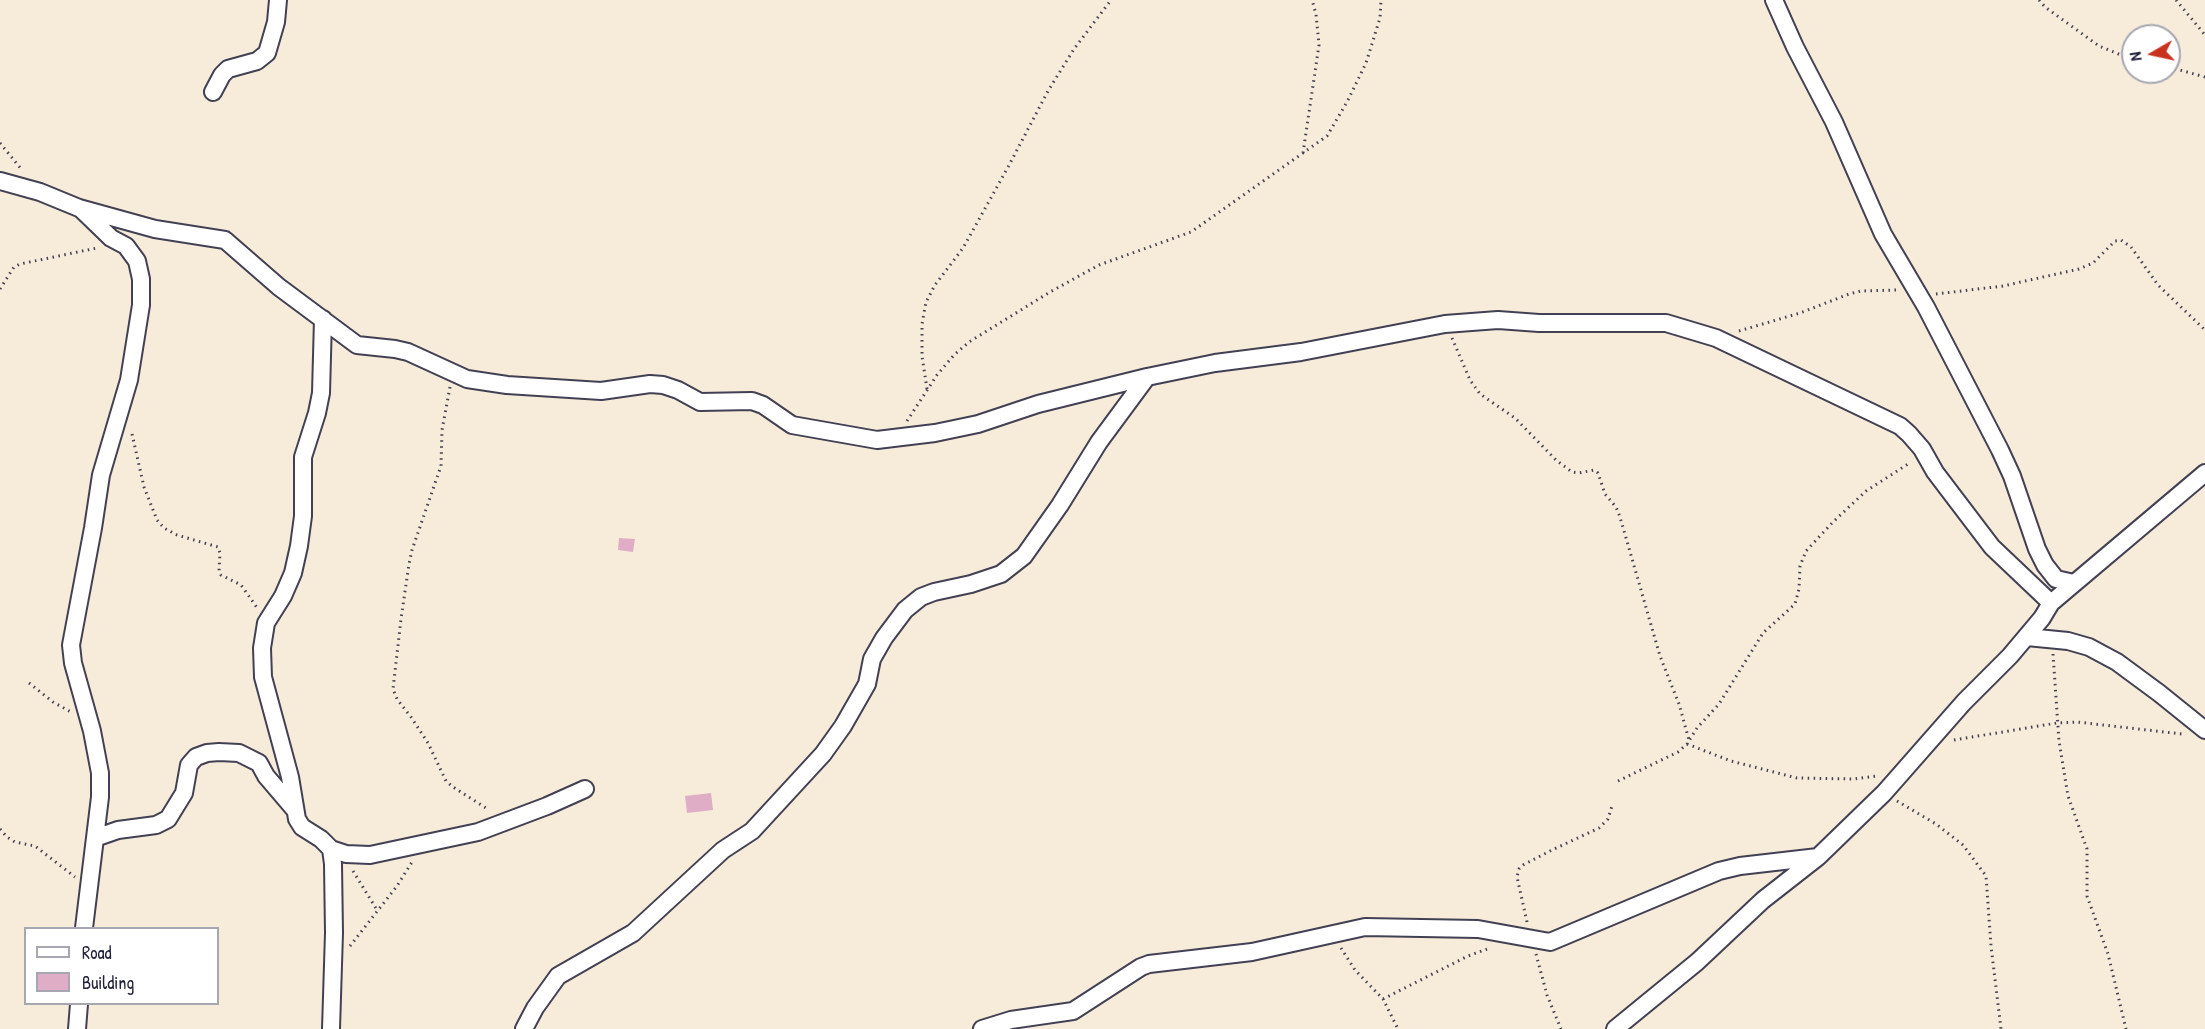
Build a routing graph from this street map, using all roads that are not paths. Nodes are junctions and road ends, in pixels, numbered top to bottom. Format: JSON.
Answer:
{"nodes":[{"id":1,"x":278,"y":0,"type":"edge"},
{"id":2,"x":1774,"y":0,"type":"edge"},
{"id":3,"x":213,"y":92,"type":"dead end"},
{"id":4,"x":0,"y":181,"type":"edge"},
{"id":5,"x":79,"y":207,"type":"junction"},
{"id":6,"x":323,"y":319,"type":"junction"},
{"id":7,"x":1147,"y":377,"type":"junction"},
{"id":8,"x":2205,"y":473,"type":"edge"},
{"id":9,"x":2074,"y":583,"type":"junction"},
{"id":10,"x":2051,"y":603,"type":"junction"},
{"id":11,"x":2027,"y":637,"type":"junction"},
{"id":12,"x":2205,"y":730,"type":"edge"},
{"id":13,"x":585,"y":789,"type":"dead end"},
{"id":14,"x":296,"y":810,"type":"junction"},
{"id":15,"x":95,"y":838,"type":"junction"},
{"id":16,"x":331,"y":849,"type":"junction"},
{"id":17,"x":1818,"y":857,"type":"junction"},
{"id":18,"x":84,"y":927,"type":"edge"},
{"id":19,"x":79,"y":1005,"type":"edge"},
{"id":20,"x":77,"y":1029,"type":"edge"},
{"id":21,"x":331,"y":1029,"type":"edge"},
{"id":22,"x":524,"y":1029,"type":"edge"},
{"id":23,"x":982,"y":1029,"type":"edge"},
{"id":24,"x":1615,"y":1029,"type":"edge"}],
"edges":[{"from":1,"to":3,"type":"street"},
{"from":2,"to":9,"type":"street"},
{"from":4,"to":5,"type":"street"},
{"from":5,"to":6,"type":"street"},
{"from":5,"to":15,"type":"street"},
{"from":6,"to":7,"type":"street"},
{"from":6,"to":14,"type":"street"},
{"from":7,"to":10,"type":"street"},
{"from":7,"to":22,"type":"street"},
{"from":8,"to":9,"type":"street"},
{"from":9,"to":10,"type":"street"},
{"from":10,"to":11,"type":"street"},
{"from":11,"to":12,"type":"street"},
{"from":11,"to":17,"type":"street"},
{"from":13,"to":16,"type":"street"},
{"from":14,"to":15,"type":"street"},
{"from":14,"to":16,"type":"street"},
{"from":15,"to":18,"type":"street"},
{"from":16,"to":21,"type":"street"},
{"from":17,"to":23,"type":"street"},
{"from":17,"to":24,"type":"street"},
{"from":19,"to":20,"type":"street"}]}
